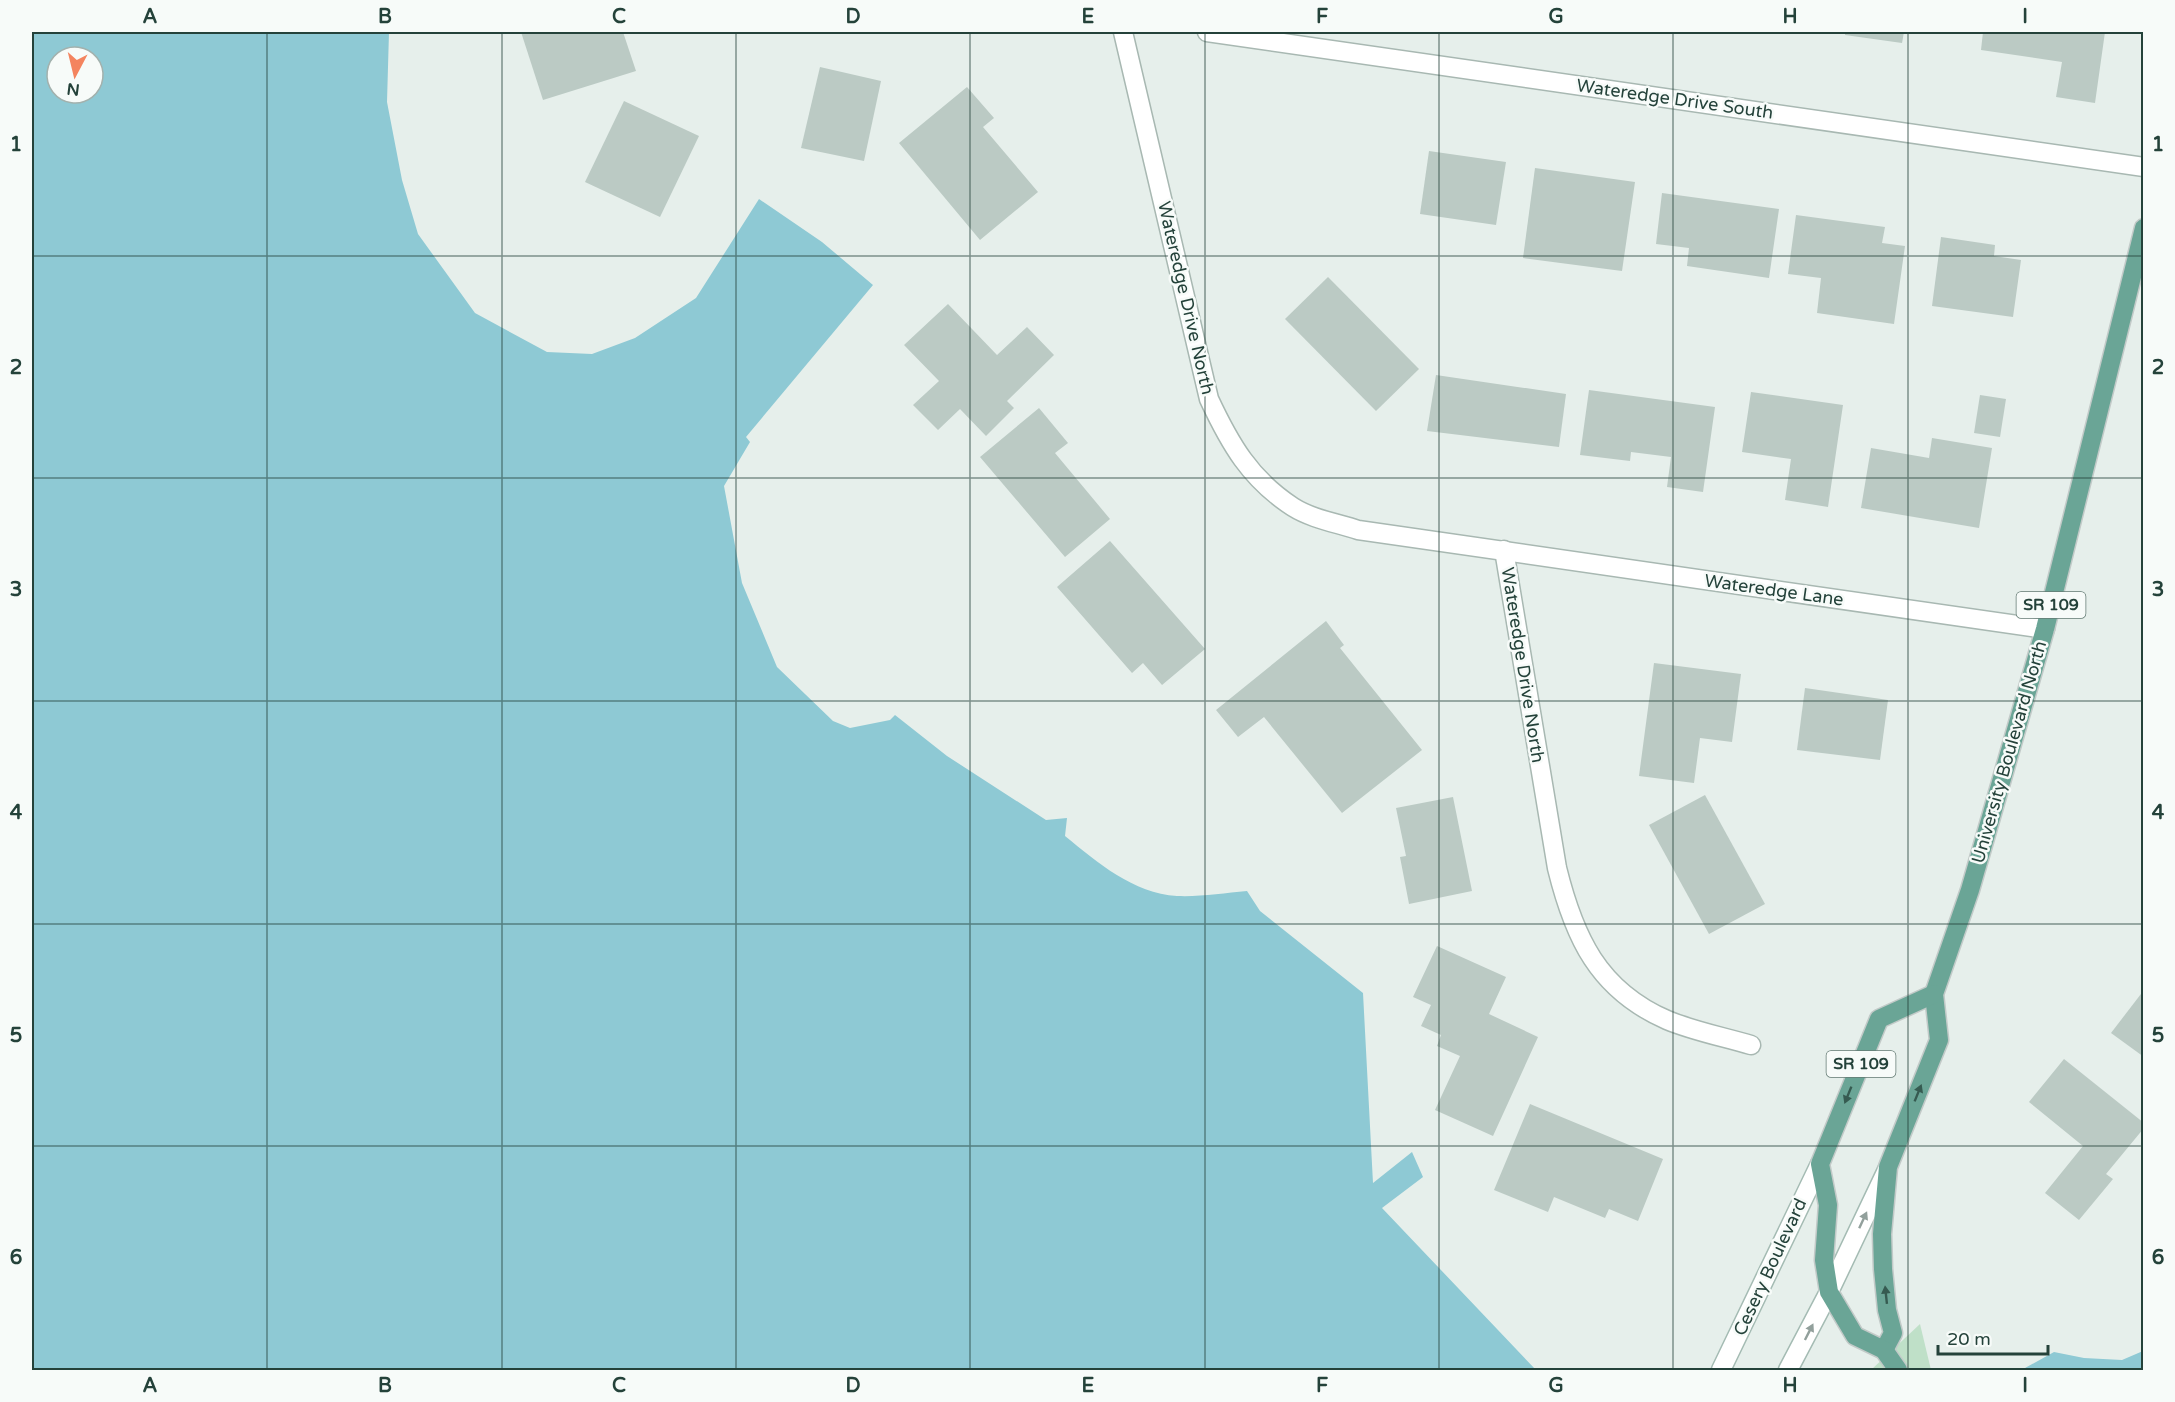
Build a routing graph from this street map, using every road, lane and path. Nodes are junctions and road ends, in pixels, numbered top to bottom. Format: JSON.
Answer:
{"nodes":[{"id":1,"x":1123,"y":32,"type":"edge"},
{"id":2,"x":1207,"y":32,"type":"edge"},
{"id":3,"x":2144,"y":168,"type":"edge"},
{"id":4,"x":2144,"y":228,"type":"edge"},
{"id":5,"x":1504,"y":550,"type":"junction"},
{"id":6,"x":2045,"y":629,"type":"junction"},
{"id":7,"x":1934,"y":994,"type":"junction"},
{"id":8,"x":1751,"y":1045,"type":"dead end"},
{"id":9,"x":1820,"y":1164,"type":"junction"},
{"id":10,"x":1888,"y":1167,"type":"junction"},
{"id":11,"x":1829,"y":1292,"type":"junction"},
{"id":12,"x":1884,"y":1350,"type":"junction"},
{"id":13,"x":1721,"y":1371,"type":"edge"},
{"id":14,"x":1788,"y":1371,"type":"edge"},
{"id":15,"x":1898,"y":1371,"type":"edge"}],
"edges":[{"from":1,"to":5,"type":"street","name":"Wateredge Drive North"},
{"from":2,"to":3,"type":"street","name":"Wateredge Drive South"},
{"from":4,"to":6,"type":"main road","name":"University Boulevard North","number":"SR 109"},
{"from":5,"to":6,"type":"street","name":"Wateredge Lane"},
{"from":5,"to":8,"type":"street","name":"Wateredge Drive North"},
{"from":6,"to":7,"type":"main road","name":"University Boulevard North","number":"SR 109"},
{"from":7,"to":9,"type":"main road","number":"SR 109","one_way":true},
{"from":10,"to":7,"type":"main road","name":"University Boulevard North","number":"SR 109","one_way":true},
{"from":9,"to":11,"type":"main road"},
{"from":9,"to":13,"type":"street","name":"Cesery Boulevard","number":"SR 109"},
{"from":11,"to":10,"type":"street","number":"SR 109","one_way":true},
{"from":12,"to":10,"type":"main road","name":"University Boulevard North","one_way":true},
{"from":11,"to":12,"type":"main road"},
{"from":14,"to":11,"type":"street","number":"SR 109","one_way":true},
{"from":12,"to":15,"type":"main road"}]}
